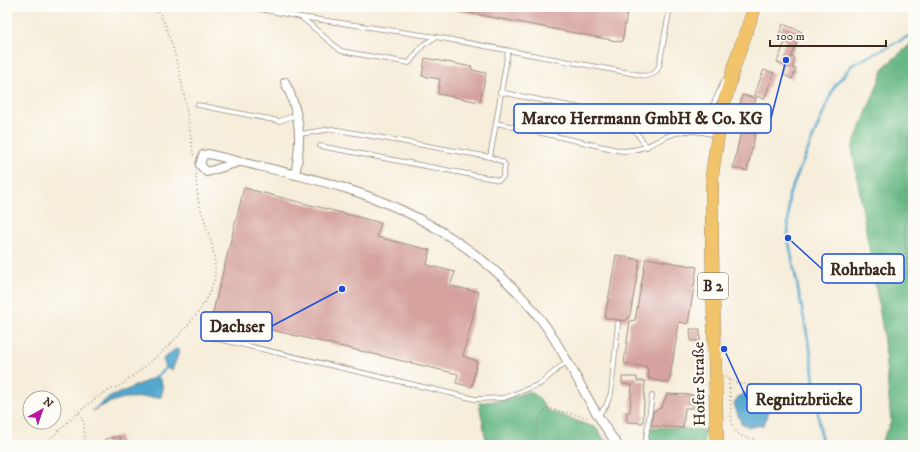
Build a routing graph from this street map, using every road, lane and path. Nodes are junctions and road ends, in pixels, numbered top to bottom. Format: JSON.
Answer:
{"nodes":[{"id":1,"x":113,"y":7,"type":"edge"},
{"id":2,"x":157,"y":7,"type":"edge"},
{"id":3,"x":250,"y":7,"type":"edge"},
{"id":4,"x":670,"y":7,"type":"edge"},
{"id":5,"x":755,"y":7,"type":"edge"},
{"id":6,"x":159,"y":12,"type":"junction"},
{"id":7,"x":301,"y":17,"type":"junction"},
{"id":8,"x":436,"y":37,"type":"junction"},
{"id":9,"x":508,"y":51,"type":"junction"},
{"id":10,"x":735,"y":63,"type":"junction"},
{"id":11,"x":285,"y":82,"type":"dead end"},
{"id":12,"x":500,"y":92,"type":"junction"},
{"id":13,"x":198,"y":105,"type":"dead end"},
{"id":14,"x":913,"y":114,"type":"edge"},
{"id":15,"x":298,"y":115,"type":"junction"},
{"id":16,"x":496,"y":123,"type":"junction"},
{"id":17,"x":686,"y":131,"type":"junction"},
{"id":18,"x":300,"y":134,"type":"junction"},
{"id":19,"x":717,"y":135,"type":"junction"},
{"id":20,"x":320,"y":146,"type":"dead end"},
{"id":21,"x":647,"y":147,"type":"junction"},
{"id":22,"x":490,"y":157,"type":"junction"},
{"id":23,"x":239,"y":162,"type":"junction"},
{"id":24,"x":195,"y":164,"type":"dead end"},
{"id":25,"x":207,"y":172,"type":"junction"},
{"id":26,"x":295,"y":175,"type":"junction"},
{"id":27,"x":913,"y":289,"type":"edge"},
{"id":28,"x":618,"y":323,"type":"dead end"},
{"id":29,"x":214,"y":338,"type":"dead end"},
{"id":30,"x":567,"y":360,"type":"junction"},
{"id":31,"x":714,"y":369,"type":"junction"},
{"id":32,"x":729,"y":380,"type":"junction"},
{"id":33,"x":766,"y":386,"type":"dead end"},
{"id":34,"x":652,"y":396,"type":"dead end"},
{"id":35,"x":79,"y":413,"type":"junction"},
{"id":36,"x":600,"y":418,"type":"junction"},
{"id":37,"x":755,"y":439,"type":"dead end"},
{"id":38,"x":44,"y":445,"type":"edge"},
{"id":39,"x":85,"y":445,"type":"edge"},
{"id":40,"x":535,"y":445,"type":"edge"},
{"id":41,"x":618,"y":445,"type":"edge"},
{"id":42,"x":645,"y":445,"type":"edge"},
{"id":43,"x":716,"y":445,"type":"edge"}],
"edges":[{"from":1,"to":6,"type":"path"},
{"from":2,"to":6,"type":"path"},
{"from":3,"to":7,"type":"lane"},
{"from":4,"to":9,"type":"lane"},
{"from":5,"to":10,"type":"main road","number":"B 2"},
{"from":6,"to":24,"type":"path"},
{"from":7,"to":8,"type":"lane"},
{"from":7,"to":8,"type":"lane"},
{"from":8,"to":9,"type":"lane"},
{"from":9,"to":12,"type":"lane"},
{"from":10,"to":17,"type":"lane"},
{"from":10,"to":19,"type":"main road","number":"B 2"},
{"from":11,"to":15,"type":"street"},
{"from":12,"to":16,"type":"lane"},
{"from":12,"to":21,"type":"lane"},
{"from":13,"to":15,"type":"lane"},
{"from":14,"to":27,"type":"path"},
{"from":15,"to":18,"type":"street"},
{"from":16,"to":21,"type":"lane"},
{"from":16,"to":22,"type":"lane"},
{"from":17,"to":19,"type":"lane"},
{"from":17,"to":21,"type":"lane"},
{"from":18,"to":22,"type":"lane"},
{"from":18,"to":26,"type":"street"},
{"from":19,"to":31,"type":"main road","name":"Hofer Straße","number":"B 2"},
{"from":20,"to":22,"type":"lane"},
{"from":23,"to":25,"type":"street"},
{"from":23,"to":25,"type":"street"},
{"from":23,"to":26,"type":"street"},
{"from":25,"to":35,"type":"path"},
{"from":26,"to":30,"type":"street"},
{"from":28,"to":36,"type":"lane"},
{"from":29,"to":30,"type":"lane"},
{"from":30,"to":36,"type":"street"},
{"from":31,"to":32,"type":"path"},
{"from":31,"to":43,"type":"main road","name":"Hofer Straße","number":"B 2"},
{"from":32,"to":33,"type":"path"},
{"from":32,"to":37,"type":"path"},
{"from":34,"to":42,"type":"lane"},
{"from":35,"to":38,"type":"path"},
{"from":35,"to":39,"type":"path"},
{"from":36,"to":40,"type":"path"},
{"from":36,"to":41,"type":"street"}]}
